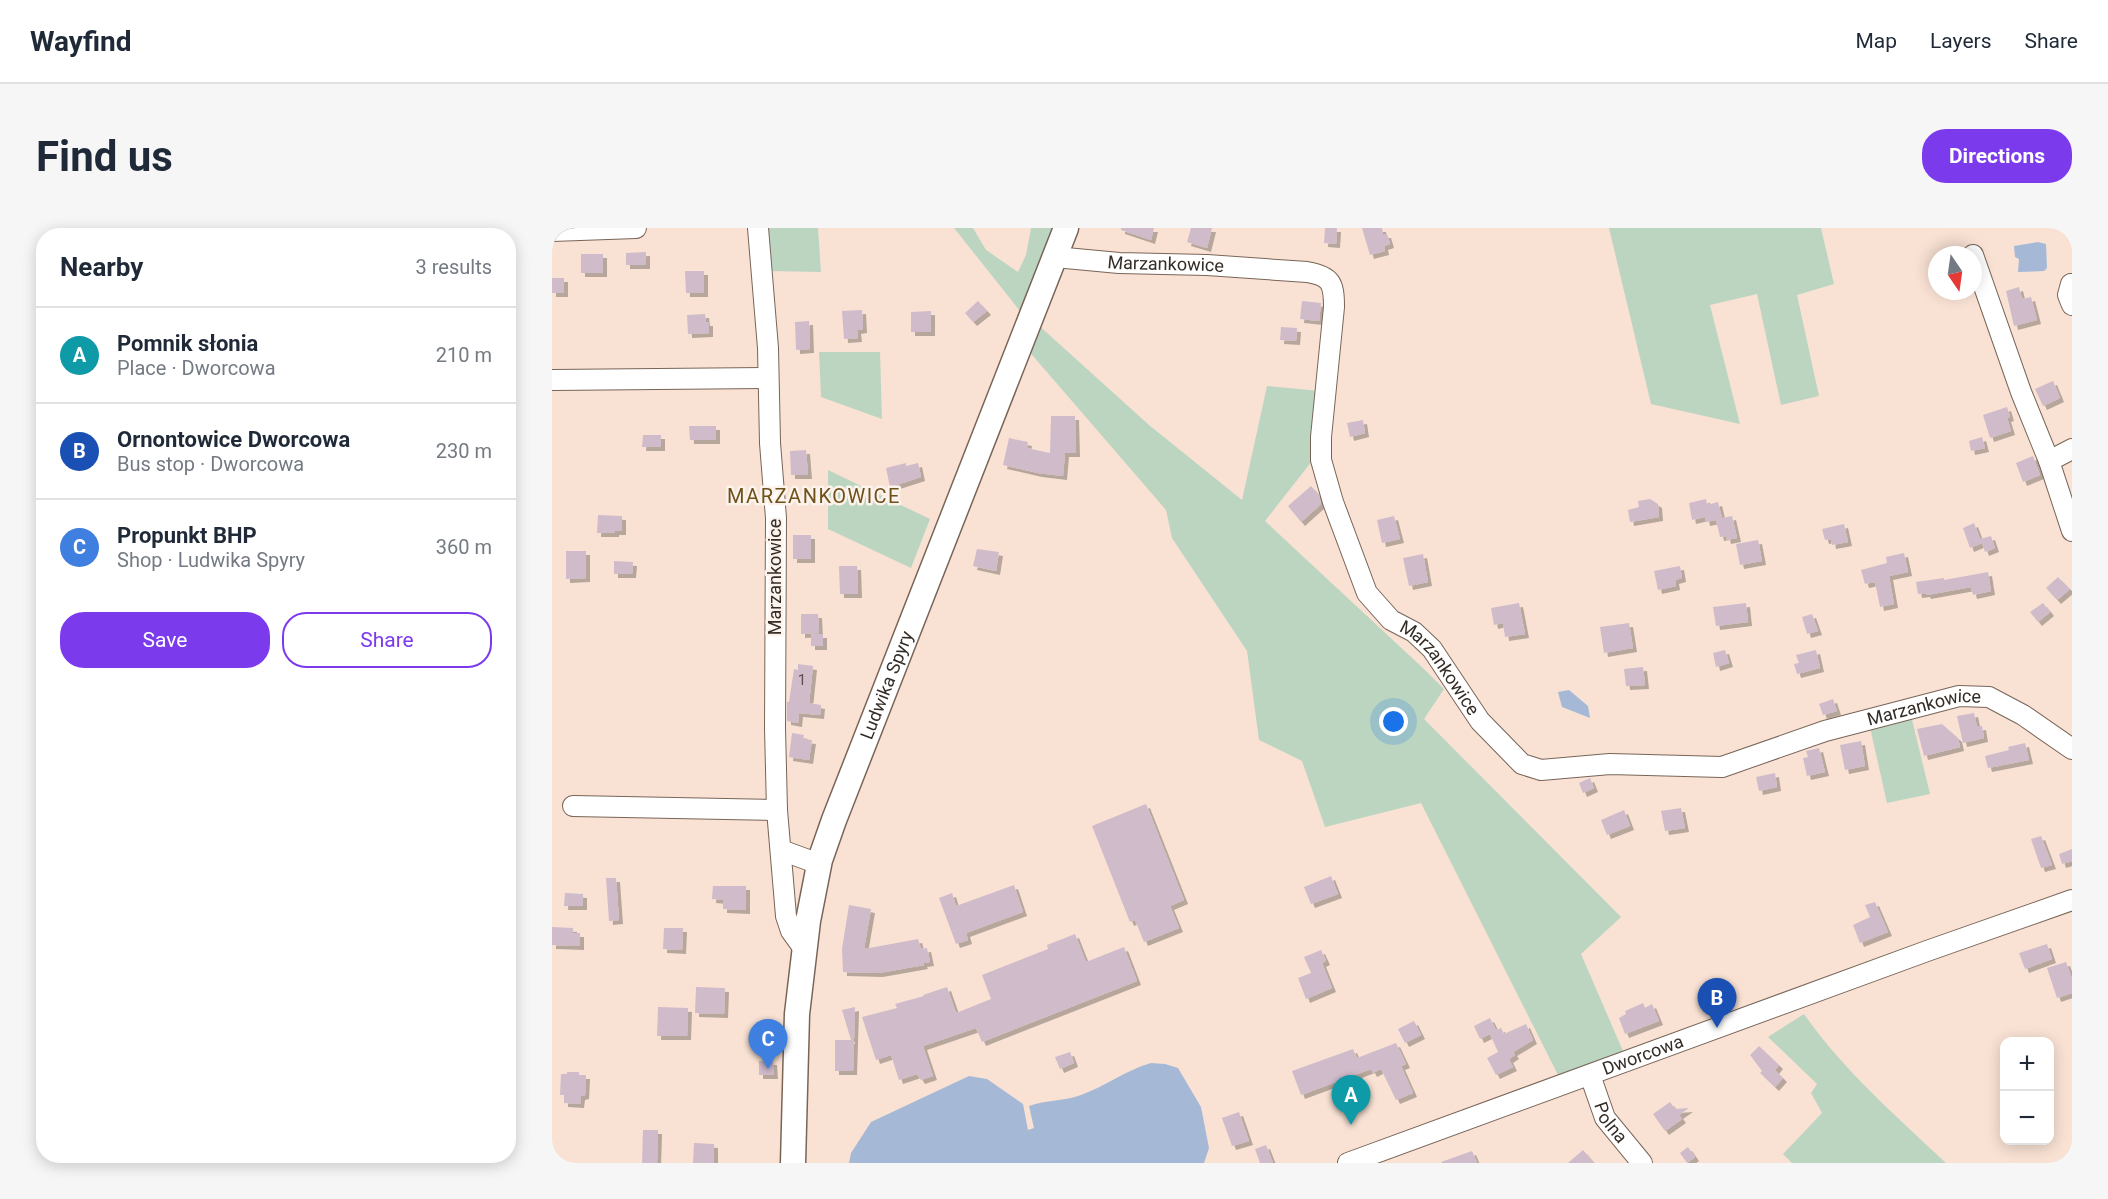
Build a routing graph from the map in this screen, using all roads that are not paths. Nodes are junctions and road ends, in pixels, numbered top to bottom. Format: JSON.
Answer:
{"nodes":[{"id":1,"x":636,"y":228,"type":"edge"},
{"id":2,"x":758,"y":228,"type":"edge"},
{"id":3,"x":1066,"y":228,"type":"edge"},
{"id":4,"x":552,"y":231,"type":"edge"},
{"id":5,"x":1055,"y":257,"type":"junction"},
{"id":6,"x":1982,"y":281,"type":"edge"},
{"id":7,"x":2071,"y":284,"type":"edge"},
{"id":8,"x":2072,"y":305,"type":"edge"},
{"id":9,"x":768,"y":378,"type":"junction"},
{"id":10,"x":552,"y":380,"type":"edge"},
{"id":11,"x":2072,"y":449,"type":"edge"},
{"id":12,"x":2049,"y":461,"type":"junction"},
{"id":13,"x":2072,"y":531,"type":"edge"},
{"id":14,"x":2072,"y":749,"type":"edge"},
{"id":15,"x":573,"y":806,"type":"dead end"},
{"id":16,"x":777,"y":810,"type":"junction"},
{"id":17,"x":780,"y":850,"type":"junction"},
{"id":18,"x":819,"y":864,"type":"junction"},
{"id":19,"x":2072,"y":900,"type":"edge"},
{"id":20,"x":804,"y":949,"type":"junction"},
{"id":21,"x":1590,"y":1075,"type":"junction"},
{"id":22,"x":794,"y":1163,"type":"edge"},
{"id":23,"x":1348,"y":1163,"type":"edge"},
{"id":24,"x":1642,"y":1163,"type":"edge"}],
"edges":[{"from":1,"to":4,"type":"street"},
{"from":2,"to":9,"type":"street","name":"Marzankowice"},
{"from":3,"to":5,"type":"main road","name":"Ludwika Spyry"},
{"from":5,"to":14,"type":"street","name":"Marzankowice"},
{"from":5,"to":18,"type":"main road","name":"Ludwika Spyry"},
{"from":6,"to":12,"type":"street"},
{"from":7,"to":8,"type":"street"},
{"from":9,"to":10,"type":"street"},
{"from":9,"to":16,"type":"street","name":"Marzankowice"},
{"from":11,"to":12,"type":"street"},
{"from":12,"to":13,"type":"street"},
{"from":15,"to":16,"type":"street"},
{"from":16,"to":17,"type":"street","name":"Marzankowice"},
{"from":17,"to":18,"type":"street"},
{"from":17,"to":20,"type":"street","name":"Marzankowice"},
{"from":18,"to":20,"type":"main road","name":"Ludwika Spyry"},
{"from":19,"to":21,"type":"street","name":"Dworcowa"},
{"from":20,"to":22,"type":"main road","name":"Ludwika Spyry"},
{"from":21,"to":23,"type":"street","name":"Dworcowa"},
{"from":21,"to":24,"type":"street","name":"Polna"}]}
